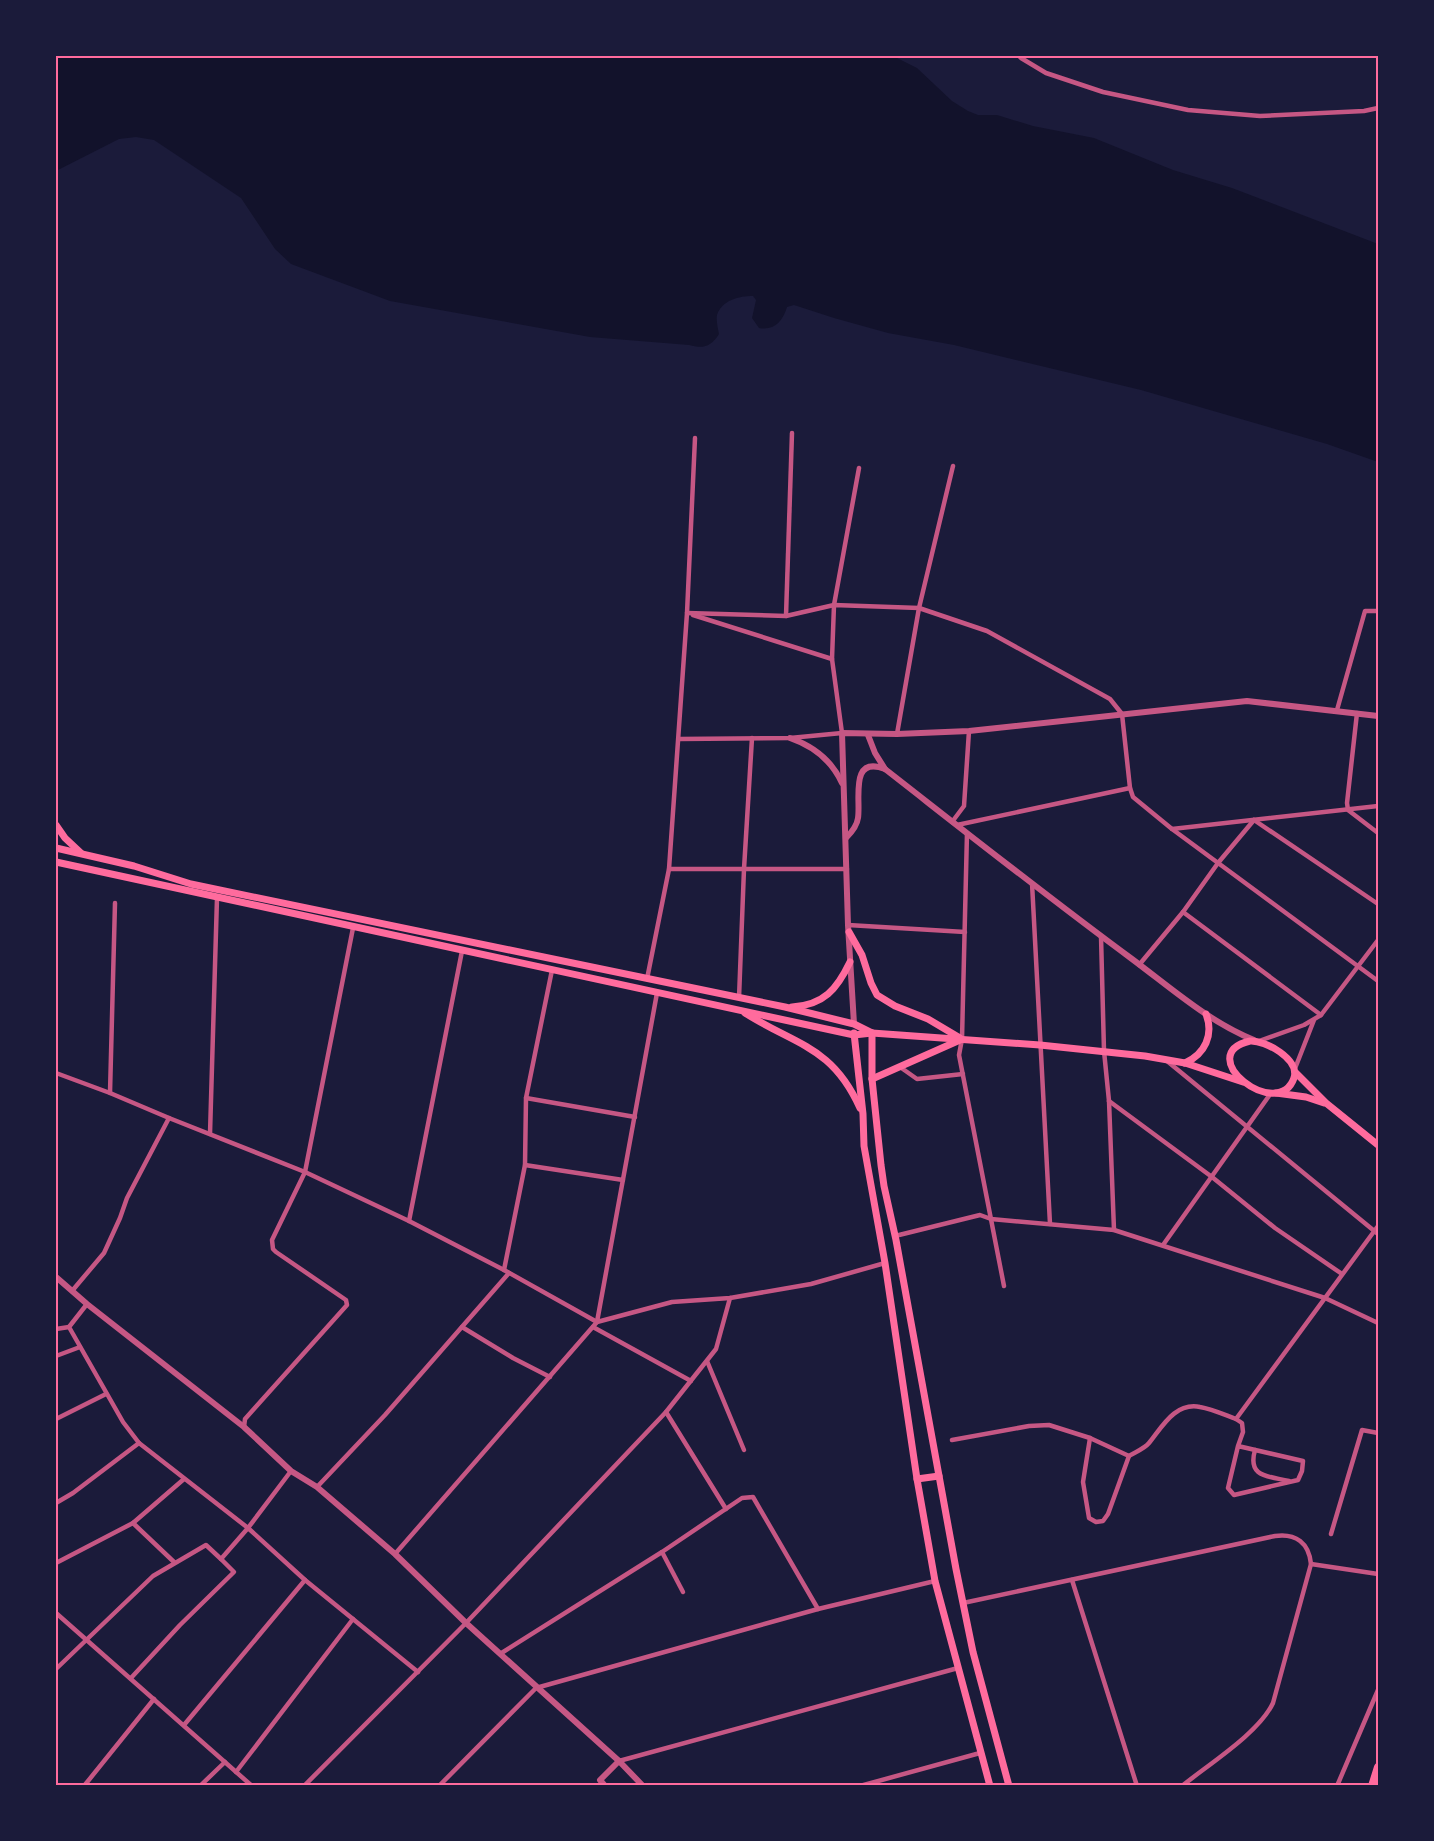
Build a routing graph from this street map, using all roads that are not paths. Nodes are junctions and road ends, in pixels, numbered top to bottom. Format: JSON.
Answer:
{"nodes":[{"id":1,"x":1020,"y":56,"type":"edge"},
{"id":2,"x":1378,"y":108,"type":"edge"},
{"id":3,"x":792,"y":433,"type":"dead end"},
{"id":4,"x":695,"y":438,"type":"dead end"},
{"id":5,"x":953,"y":466,"type":"dead end"},
{"id":6,"x":859,"y":468,"type":"dead end"},
{"id":7,"x":834,"y":605,"type":"junction"},
{"id":8,"x":919,"y":608,"type":"junction"},
{"id":9,"x":1378,"y":611,"type":"edge"},
{"id":10,"x":687,"y":613,"type":"junction"},
{"id":11,"x":786,"y":616,"type":"junction"},
{"id":12,"x":832,"y":659,"type":"junction"},
{"id":13,"x":1337,"y":710,"type":"junction"},
{"id":14,"x":1357,"y":713,"type":"junction"},
{"id":15,"x":1122,"y":714,"type":"junction"},
{"id":16,"x":1378,"y":716,"type":"edge"},
{"id":17,"x":969,"y":731,"type":"junction"},
{"id":18,"x":842,"y":734,"type":"junction"},
{"id":19,"x":897,"y":734,"type":"junction"},
{"id":20,"x":868,"y":735,"type":"junction"},
{"id":21,"x":752,"y":738,"type":"junction"},
{"id":22,"x":790,"y":738,"type":"junction"},
{"id":23,"x":679,"y":739,"type":"junction"},
{"id":24,"x":885,"y":769,"type":"junction"},
{"id":25,"x":844,"y":787,"type":"junction"},
{"id":26,"x":1130,"y":788,"type":"junction"},
{"id":27,"x":1378,"y":806,"type":"edge"},
{"id":28,"x":1348,"y":810,"type":"junction"},
{"id":29,"x":1254,"y":820,"type":"junction"},
{"id":30,"x":954,"y":823,"type":"junction"},
{"id":31,"x":56,"y":825,"type":"edge"},
{"id":32,"x":1172,"y":829,"type":"junction"},
{"id":33,"x":967,"y":833,"type":"junction"},
{"id":34,"x":1378,"y":833,"type":"edge"},
{"id":35,"x":846,"y":838,"type":"junction"},
{"id":36,"x":56,"y":848,"type":"edge"},
{"id":37,"x":83,"y":854,"type":"junction"},
{"id":38,"x":56,"y":862,"type":"edge"},
{"id":39,"x":1218,"y":862,"type":"junction"},
{"id":40,"x":847,"y":868,"type":"junction"},
{"id":41,"x":744,"y":869,"type":"junction"},
{"id":42,"x":669,"y":870,"type":"junction"},
{"id":43,"x":1032,"y":883,"type":"junction"},
{"id":44,"x":218,"y":898,"type":"junction"},
{"id":45,"x":115,"y":903,"type":"dead end"},
{"id":46,"x":1378,"y":904,"type":"edge"},
{"id":47,"x":1183,"y":912,"type":"junction"},
{"id":48,"x":353,"y":928,"type":"junction"},
{"id":49,"x":849,"y":929,"type":"junction"},
{"id":50,"x":965,"y":932,"type":"junction"},
{"id":51,"x":1101,"y":936,"type":"junction"},
{"id":52,"x":1378,"y":940,"type":"edge"},
{"id":53,"x":462,"y":951,"type":"junction"},
{"id":54,"x":850,"y":962,"type":"junction"},
{"id":55,"x":1139,"y":964,"type":"junction"},
{"id":56,"x":1359,"y":967,"type":"junction"},
{"id":57,"x":552,"y":970,"type":"junction"},
{"id":58,"x":647,"y":979,"type":"junction"},
{"id":59,"x":1378,"y":981,"type":"edge"},
{"id":60,"x":657,"y":993,"type":"junction"},
{"id":61,"x":740,"y":998,"type":"junction"},
{"id":62,"x":785,"y":1007,"type":"junction"},
{"id":63,"x":741,"y":1010,"type":"junction"},
{"id":64,"x":1206,"y":1014,"type":"junction"},
{"id":65,"x":1322,"y":1015,"type":"junction"},
{"id":66,"x":1314,"y":1020,"type":"junction"},
{"id":67,"x":854,"y":1024,"type":"junction"},
{"id":68,"x":872,"y":1033,"type":"junction"},
{"id":69,"x":854,"y":1035,"type":"junction"},
{"id":70,"x":963,"y":1039,"type":"junction"},
{"id":71,"x":1257,"y":1041,"type":"junction"},
{"id":72,"x":1040,"y":1046,"type":"junction"},
{"id":73,"x":1104,"y":1051,"type":"junction"},
{"id":74,"x":1165,"y":1059,"type":"junction"},
{"id":75,"x":1185,"y":1063,"type":"junction"},
{"id":76,"x":900,"y":1067,"type":"junction"},
{"id":77,"x":1295,"y":1071,"type":"junction"},
{"id":78,"x":56,"y":1074,"type":"edge"},
{"id":79,"x":963,"y":1074,"type":"junction"},
{"id":80,"x":872,"y":1079,"type":"junction"},
{"id":81,"x":1244,"y":1082,"type":"junction"},
{"id":82,"x":110,"y":1093,"type":"junction"},
{"id":83,"x":1272,"y":1093,"type":"junction"},
{"id":84,"x":526,"y":1098,"type":"junction"},
{"id":85,"x":1109,"y":1101,"type":"junction"},
{"id":86,"x":1326,"y":1103,"type":"junction"},
{"id":87,"x":863,"y":1114,"type":"junction"},
{"id":88,"x":635,"y":1117,"type":"junction"},
{"id":89,"x":169,"y":1118,"type":"junction"},
{"id":90,"x":1247,"y":1127,"type":"junction"},
{"id":91,"x":210,"y":1134,"type":"junction"},
{"id":92,"x":1376,"y":1142,"type":"edge"},
{"id":93,"x":525,"y":1165,"type":"junction"},
{"id":94,"x":305,"y":1172,"type":"junction"},
{"id":95,"x":1212,"y":1177,"type":"junction"},
{"id":96,"x":623,"y":1180,"type":"junction"},
{"id":97,"x":991,"y":1219,"type":"junction"},
{"id":98,"x":409,"y":1221,"type":"junction"},
{"id":99,"x":1050,"y":1224,"type":"junction"},
{"id":100,"x":1114,"y":1230,"type":"junction"},
{"id":101,"x":1377,"y":1230,"type":"edge"},
{"id":102,"x":895,"y":1236,"type":"junction"},
{"id":103,"x":1163,"y":1245,"type":"junction"},
{"id":104,"x":885,"y":1263,"type":"junction"},
{"id":105,"x":507,"y":1271,"type":"junction"},
{"id":106,"x":1342,"y":1274,"type":"junction"},
{"id":107,"x":56,"y":1277,"type":"edge"},
{"id":108,"x":1004,"y":1286,"type":"dead end"},
{"id":109,"x":72,"y":1291,"type":"junction"},
{"id":110,"x":730,"y":1298,"type":"junction"},
{"id":111,"x":1325,"y":1298,"type":"junction"},
{"id":112,"x":87,"y":1304,"type":"junction"},
{"id":113,"x":597,"y":1322,"type":"junction"},
{"id":114,"x":1378,"y":1323,"type":"edge"},
{"id":115,"x":69,"y":1327,"type":"junction"},
{"id":116,"x":462,"y":1327,"type":"junction"},
{"id":117,"x":593,"y":1327,"type":"junction"},
{"id":118,"x":56,"y":1329,"type":"edge"},
{"id":119,"x":80,"y":1347,"type":"junction"},
{"id":120,"x":56,"y":1356,"type":"edge"},
{"id":121,"x":707,"y":1361,"type":"junction"},
{"id":122,"x":550,"y":1377,"type":"junction"},
{"id":123,"x":691,"y":1381,"type":"junction"},
{"id":124,"x":106,"y":1394,"type":"junction"},
{"id":125,"x":666,"y":1412,"type":"junction"},
{"id":126,"x":56,"y":1419,"type":"edge"},
{"id":127,"x":1236,"y":1419,"type":"junction"},
{"id":128,"x":244,"y":1427,"type":"junction"},
{"id":129,"x":1378,"y":1433,"type":"edge"},
{"id":130,"x":1090,"y":1438,"type":"junction"},
{"id":131,"x":952,"y":1440,"type":"dead end"},
{"id":132,"x":139,"y":1443,"type":"junction"},
{"id":133,"x":1238,"y":1446,"type":"junction"},
{"id":134,"x":744,"y":1450,"type":"dead end"},
{"id":135,"x":1255,"y":1450,"type":"junction"},
{"id":136,"x":1129,"y":1456,"type":"junction"},
{"id":137,"x":291,"y":1471,"type":"junction"},
{"id":138,"x":939,"y":1476,"type":"junction"},
{"id":139,"x":184,"y":1479,"type":"junction"},
{"id":140,"x":917,"y":1479,"type":"junction"},
{"id":141,"x":1292,"y":1482,"type":"junction"},
{"id":142,"x":316,"y":1487,"type":"junction"},
{"id":143,"x":56,"y":1503,"type":"edge"},
{"id":144,"x":726,"y":1509,"type":"junction"},
{"id":145,"x":133,"y":1523,"type":"junction"},
{"id":146,"x":248,"y":1528,"type":"junction"},
{"id":147,"x":1331,"y":1534,"type":"dead end"},
{"id":148,"x":662,"y":1552,"type":"junction"},
{"id":149,"x":395,"y":1554,"type":"junction"},
{"id":150,"x":221,"y":1559,"type":"junction"},
{"id":151,"x":174,"y":1562,"type":"junction"},
{"id":152,"x":56,"y":1563,"type":"edge"},
{"id":153,"x":1311,"y":1564,"type":"junction"},
{"id":154,"x":1378,"y":1574,"type":"edge"},
{"id":155,"x":305,"y":1580,"type":"junction"},
{"id":156,"x":1072,"y":1580,"type":"junction"},
{"id":157,"x":935,"y":1581,"type":"junction"},
{"id":158,"x":683,"y":1592,"type":"dead end"},
{"id":159,"x":963,"y":1603,"type":"junction"},
{"id":160,"x":818,"y":1609,"type":"junction"},
{"id":161,"x":56,"y":1613,"type":"edge"},
{"id":162,"x":353,"y":1619,"type":"junction"},
{"id":163,"x":466,"y":1623,"type":"junction"},
{"id":164,"x":85,"y":1639,"type":"junction"},
{"id":165,"x":500,"y":1654,"type":"junction"},
{"id":166,"x":958,"y":1668,"type":"junction"},
{"id":167,"x":56,"y":1669,"type":"edge"},
{"id":168,"x":417,"y":1672,"type":"junction"},
{"id":169,"x":130,"y":1678,"type":"junction"},
{"id":170,"x":536,"y":1688,"type":"junction"},
{"id":171,"x":1378,"y":1690,"type":"edge"},
{"id":172,"x":154,"y":1699,"type":"junction"},
{"id":173,"x":184,"y":1725,"type":"junction"},
{"id":174,"x":980,"y":1753,"type":"junction"},
{"id":175,"x":619,"y":1761,"type":"junction"},
{"id":176,"x":225,"y":1762,"type":"junction"},
{"id":177,"x":1378,"y":1767,"type":"edge"},
{"id":178,"x":236,"y":1772,"type":"junction"},
{"id":179,"x":309,"y":1780,"type":"junction"},
{"id":180,"x":600,"y":1780,"type":"junction"},
{"id":181,"x":87,"y":1785,"type":"edge"},
{"id":182,"x":201,"y":1785,"type":"edge"},
{"id":183,"x":252,"y":1785,"type":"edge"},
{"id":184,"x":304,"y":1785,"type":"edge"},
{"id":185,"x":315,"y":1785,"type":"edge"},
{"id":186,"x":439,"y":1785,"type":"edge"},
{"id":187,"x":594,"y":1785,"type":"edge"},
{"id":188,"x":605,"y":1785,"type":"edge"},
{"id":189,"x":643,"y":1785,"type":"edge"},
{"id":190,"x":860,"y":1785,"type":"edge"},
{"id":191,"x":990,"y":1785,"type":"edge"},
{"id":192,"x":1010,"y":1785,"type":"edge"},
{"id":193,"x":1137,"y":1785,"type":"edge"},
{"id":194,"x":1182,"y":1785,"type":"edge"},
{"id":195,"x":1336,"y":1785,"type":"edge"},
{"id":196,"x":1372,"y":1785,"type":"edge"}],
"edges":[{"from":1,"to":2,"type":"street"},
{"from":3,"to":11,"type":"street"},
{"from":4,"to":10,"type":"street"},
{"from":5,"to":8,"type":"street"},
{"from":6,"to":7,"type":"street"},
{"from":7,"to":8,"type":"street"},
{"from":7,"to":11,"type":"street"},
{"from":7,"to":12,"type":"street"},
{"from":8,"to":15,"type":"street"},
{"from":8,"to":19,"type":"street"},
{"from":9,"to":13,"type":"street"},
{"from":10,"to":11,"type":"street"},
{"from":10,"to":12,"type":"street"},
{"from":10,"to":23,"type":"street"},
{"from":12,"to":18,"type":"street"},
{"from":13,"to":14,"type":"street"},
{"from":13,"to":15,"type":"street"},
{"from":14,"to":16,"type":"street"},
{"from":14,"to":28,"type":"street"},
{"from":15,"to":17,"type":"street"},
{"from":15,"to":26,"type":"street"},
{"from":17,"to":19,"type":"street"},
{"from":17,"to":30,"type":"street"},
{"from":18,"to":20,"type":"street"},
{"from":18,"to":22,"type":"street"},
{"from":18,"to":25,"type":"street"},
{"from":19,"to":20,"type":"street"},
{"from":20,"to":24,"type":"street"},
{"from":21,"to":22,"type":"street"},
{"from":21,"to":23,"type":"street"},
{"from":21,"to":41,"type":"street"},
{"from":22,"to":25,"type":"street"},
{"from":23,"to":42,"type":"street"},
{"from":24,"to":30,"type":"street"},
{"from":24,"to":35,"type":"street"},
{"from":25,"to":35,"type":"street"},
{"from":26,"to":30,"type":"street"},
{"from":26,"to":32,"type":"street"},
{"from":27,"to":28,"type":"street"},
{"from":28,"to":29,"type":"street"},
{"from":28,"to":34,"type":"street"},
{"from":29,"to":32,"type":"street"},
{"from":29,"to":39,"type":"street"},
{"from":29,"to":46,"type":"street"},
{"from":30,"to":33,"type":"street"},
{"from":31,"to":37,"type":"main road"},
{"from":32,"to":39,"type":"street"},
{"from":33,"to":43,"type":"street"},
{"from":33,"to":50,"type":"street"},
{"from":35,"to":40,"type":"street"},
{"from":36,"to":37,"type":"main road"},
{"from":37,"to":58,"type":"main road"},
{"from":38,"to":44,"type":"main road"},
{"from":39,"to":47,"type":"street"},
{"from":39,"to":56,"type":"street"},
{"from":40,"to":41,"type":"street"},
{"from":40,"to":49,"type":"street"},
{"from":41,"to":42,"type":"street"},
{"from":41,"to":61,"type":"street"},
{"from":42,"to":58,"type":"street"},
{"from":43,"to":51,"type":"street"},
{"from":43,"to":72,"type":"street"},
{"from":44,"to":48,"type":"main road"},
{"from":44,"to":91,"type":"street"},
{"from":45,"to":82,"type":"street"},
{"from":47,"to":55,"type":"street"},
{"from":47,"to":65,"type":"street"},
{"from":48,"to":53,"type":"main road"},
{"from":48,"to":94,"type":"street"},
{"from":49,"to":50,"type":"street"},
{"from":49,"to":54,"type":"street"},
{"from":49,"to":70,"type":"main road"},
{"from":50,"to":70,"type":"street"},
{"from":51,"to":55,"type":"street"},
{"from":51,"to":73,"type":"street"},
{"from":52,"to":56,"type":"street"},
{"from":53,"to":57,"type":"main road"},
{"from":53,"to":98,"type":"street"},
{"from":54,"to":62,"type":"main road"},
{"from":54,"to":67,"type":"street"},
{"from":55,"to":64,"type":"street"},
{"from":56,"to":59,"type":"street"},
{"from":56,"to":65,"type":"street"},
{"from":57,"to":60,"type":"main road"},
{"from":57,"to":84,"type":"street"},
{"from":58,"to":61,"type":"main road"},
{"from":60,"to":63,"type":"main road"},
{"from":60,"to":88,"type":"street"},
{"from":61,"to":62,"type":"main road"},
{"from":62,"to":67,"type":"main road"},
{"from":63,"to":69,"type":"main road"},
{"from":63,"to":87,"type":"main road"},
{"from":64,"to":71,"type":"street"},
{"from":64,"to":75,"type":"main road"},
{"from":65,"to":66,"type":"street"},
{"from":66,"to":71,"type":"street"},
{"from":66,"to":77,"type":"street"},
{"from":67,"to":68,"type":"main road"},
{"from":67,"to":69,"type":"main road"},
{"from":68,"to":69,"type":"main road"},
{"from":68,"to":70,"type":"main road"},
{"from":68,"to":80,"type":"main road"},
{"from":69,"to":87,"type":"main road"},
{"from":70,"to":72,"type":"main road"},
{"from":70,"to":76,"type":"main road"},
{"from":70,"to":79,"type":"street"},
{"from":71,"to":77,"type":"main road"},
{"from":71,"to":81,"type":"main road"},
{"from":72,"to":73,"type":"main road"},
{"from":72,"to":99,"type":"street"},
{"from":73,"to":74,"type":"main road"},
{"from":73,"to":85,"type":"street"},
{"from":74,"to":75,"type":"main road"},
{"from":74,"to":90,"type":"street"},
{"from":75,"to":81,"type":"main road"},
{"from":76,"to":79,"type":"street"},
{"from":76,"to":80,"type":"main road"},
{"from":77,"to":83,"type":"main road"},
{"from":77,"to":86,"type":"main road"},
{"from":78,"to":82,"type":"street"},
{"from":79,"to":97,"type":"street"},
{"from":80,"to":102,"type":"main road"},
{"from":81,"to":83,"type":"main road"},
{"from":82,"to":89,"type":"street"},
{"from":83,"to":86,"type":"main road"},
{"from":83,"to":90,"type":"street"},
{"from":84,"to":88,"type":"street"},
{"from":84,"to":93,"type":"street"},
{"from":85,"to":95,"type":"street"},
{"from":85,"to":100,"type":"street"},
{"from":86,"to":92,"type":"main road"},
{"from":87,"to":104,"type":"main road"},
{"from":88,"to":96,"type":"street"},
{"from":89,"to":91,"type":"street"},
{"from":89,"to":109,"type":"street"},
{"from":90,"to":95,"type":"street"},
{"from":90,"to":101,"type":"street"},
{"from":91,"to":94,"type":"street"},
{"from":93,"to":96,"type":"street"},
{"from":93,"to":105,"type":"street"},
{"from":94,"to":98,"type":"street"},
{"from":94,"to":128,"type":"street"},
{"from":95,"to":103,"type":"street"},
{"from":95,"to":106,"type":"street"},
{"from":96,"to":113,"type":"street"},
{"from":97,"to":99,"type":"street"},
{"from":97,"to":102,"type":"street"},
{"from":97,"to":108,"type":"street"},
{"from":98,"to":105,"type":"street"},
{"from":99,"to":100,"type":"street"},
{"from":100,"to":103,"type":"street"},
{"from":101,"to":106,"type":"street"},
{"from":102,"to":138,"type":"main road"},
{"from":103,"to":111,"type":"street"},
{"from":104,"to":110,"type":"street"},
{"from":104,"to":140,"type":"main road"},
{"from":105,"to":113,"type":"street"},
{"from":105,"to":116,"type":"street"},
{"from":106,"to":111,"type":"street"},
{"from":107,"to":109,"type":"street"},
{"from":109,"to":112,"type":"street"},
{"from":110,"to":113,"type":"street"},
{"from":110,"to":121,"type":"street"},
{"from":111,"to":114,"type":"street"},
{"from":111,"to":127,"type":"street"},
{"from":112,"to":115,"type":"street"},
{"from":112,"to":128,"type":"street"},
{"from":113,"to":117,"type":"street"},
{"from":115,"to":118,"type":"street"},
{"from":115,"to":119,"type":"street"},
{"from":116,"to":122,"type":"street"},
{"from":116,"to":142,"type":"street"},
{"from":117,"to":122,"type":"street"},
{"from":117,"to":123,"type":"street"},
{"from":119,"to":120,"type":"street"},
{"from":119,"to":124,"type":"street"},
{"from":121,"to":123,"type":"street"},
{"from":121,"to":134,"type":"street"},
{"from":122,"to":149,"type":"street"},
{"from":123,"to":125,"type":"street"},
{"from":124,"to":126,"type":"street"},
{"from":124,"to":132,"type":"street"},
{"from":125,"to":144,"type":"street"},
{"from":125,"to":163,"type":"street"},
{"from":127,"to":133,"type":"street"},
{"from":127,"to":136,"type":"street"},
{"from":128,"to":137,"type":"street"},
{"from":129,"to":147,"type":"street"},
{"from":130,"to":131,"type":"street"},
{"from":130,"to":136,"type":"street"},
{"from":130,"to":136,"type":"street"},
{"from":132,"to":139,"type":"street"},
{"from":132,"to":143,"type":"street"},
{"from":133,"to":135,"type":"street"},
{"from":133,"to":141,"type":"street"},
{"from":135,"to":141,"type":"street"},
{"from":135,"to":141,"type":"street"},
{"from":137,"to":142,"type":"street"},
{"from":137,"to":146,"type":"street"},
{"from":138,"to":140,"type":"main road"},
{"from":138,"to":159,"type":"main road"},
{"from":139,"to":145,"type":"street"},
{"from":139,"to":146,"type":"street"},
{"from":140,"to":157,"type":"main road"},
{"from":142,"to":149,"type":"street"},
{"from":144,"to":148,"type":"street"},
{"from":144,"to":160,"type":"street"},
{"from":145,"to":151,"type":"street"},
{"from":145,"to":152,"type":"street"},
{"from":146,"to":150,"type":"street"},
{"from":146,"to":155,"type":"street"},
{"from":148,"to":158,"type":"street"},
{"from":148,"to":165,"type":"street"},
{"from":149,"to":163,"type":"street"},
{"from":150,"to":151,"type":"street"},
{"from":150,"to":169,"type":"street"},
{"from":151,"to":164,"type":"street"},
{"from":153,"to":154,"type":"street"},
{"from":153,"to":156,"type":"street"},
{"from":153,"to":194,"type":"street"},
{"from":155,"to":162,"type":"street"},
{"from":155,"to":173,"type":"street"},
{"from":156,"to":159,"type":"street"},
{"from":156,"to":193,"type":"street"},
{"from":157,"to":160,"type":"street"},
{"from":157,"to":166,"type":"main road"},
{"from":159,"to":192,"type":"main road"},
{"from":160,"to":170,"type":"street"},
{"from":161,"to":164,"type":"street"},
{"from":162,"to":168,"type":"street"},
{"from":162,"to":178,"type":"street"},
{"from":163,"to":165,"type":"street"},
{"from":163,"to":168,"type":"street"},
{"from":164,"to":167,"type":"street"},
{"from":164,"to":169,"type":"street"},
{"from":165,"to":170,"type":"street"},
{"from":166,"to":174,"type":"main road"},
{"from":166,"to":175,"type":"street"},
{"from":168,"to":179,"type":"street"},
{"from":169,"to":172,"type":"street"},
{"from":170,"to":175,"type":"street"},
{"from":170,"to":186,"type":"street"},
{"from":171,"to":195,"type":"street"},
{"from":172,"to":173,"type":"street"},
{"from":172,"to":181,"type":"street"},
{"from":173,"to":176,"type":"street"},
{"from":174,"to":190,"type":"street"},
{"from":174,"to":191,"type":"main road"},
{"from":175,"to":180,"type":"street"},
{"from":175,"to":189,"type":"street"},
{"from":176,"to":178,"type":"street"},
{"from":176,"to":182,"type":"street"},
{"from":177,"to":196,"type":"main road"},
{"from":178,"to":183,"type":"street"},
{"from":179,"to":184,"type":"street"},
{"from":179,"to":185,"type":"street"},
{"from":180,"to":187,"type":"street"},
{"from":180,"to":188,"type":"street"}]}
